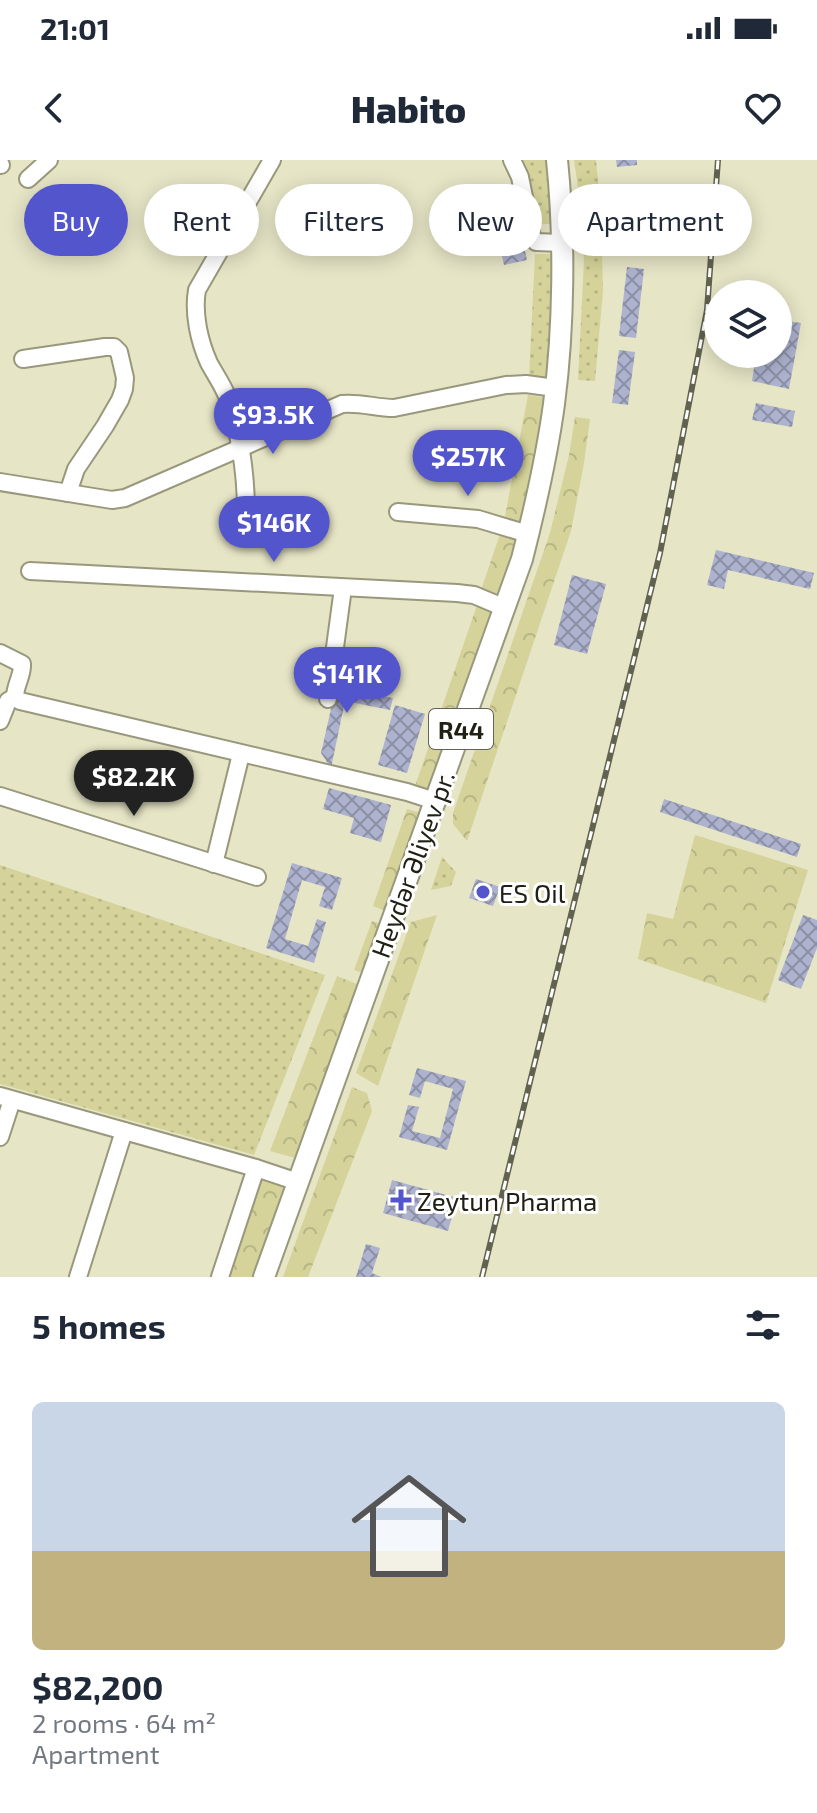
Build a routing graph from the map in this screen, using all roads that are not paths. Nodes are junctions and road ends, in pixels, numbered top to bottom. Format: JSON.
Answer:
{"nodes":[{"id":1,"x":49,"y":160,"type":"edge"},
{"id":2,"x":272,"y":160,"type":"edge"},
{"id":3,"x":512,"y":160,"type":"edge"},
{"id":4,"x":557,"y":160,"type":"edge"},
{"id":5,"x":566,"y":160,"type":"edge"},
{"id":6,"x":28,"y":179,"type":"dead end"},
{"id":7,"x":558,"y":184,"type":"edge"},
{"id":8,"x":558,"y":243,"type":"edge"},
{"id":9,"x":561,"y":256,"type":"edge"},
{"id":10,"x":23,"y":359,"type":"dead end"},
{"id":11,"x":555,"y":388,"type":"junction"},
{"id":12,"x":239,"y":448,"type":"junction"},
{"id":13,"x":0,"y":482,"type":"edge"},
{"id":14,"x":68,"y":493,"type":"junction"},
{"id":15,"x":398,"y":512,"type":"dead end"},
{"id":16,"x":246,"y":513,"type":"dead end"},
{"id":17,"x":528,"y":534,"type":"junction"},
{"id":18,"x":30,"y":571,"type":"dead end"},
{"id":19,"x":343,"y":588,"type":"junction"},
{"id":20,"x":505,"y":608,"type":"junction"},
{"id":21,"x":0,"y":653,"type":"edge"},
{"id":22,"x":15,"y":697,"type":"junction"},
{"id":23,"x":328,"y":699,"type":"dead end"},
{"id":24,"x":0,"y":721,"type":"edge"},
{"id":25,"x":241,"y":754,"type":"junction"},
{"id":26,"x":0,"y":796,"type":"edge"},
{"id":27,"x":435,"y":801,"type":"junction"},
{"id":28,"x":214,"y":864,"type":"junction"},
{"id":29,"x":257,"y":877,"type":"dead end"},
{"id":30,"x":6,"y":1098,"type":"edge"},
{"id":31,"x":124,"y":1131,"type":"junction"},
{"id":32,"x":0,"y":1137,"type":"edge"},
{"id":33,"x":256,"y":1168,"type":"junction"},
{"id":34,"x":298,"y":1182,"type":"junction"},
{"id":35,"x":78,"y":1277,"type":"edge"},
{"id":36,"x":220,"y":1277,"type":"edge"},
{"id":37,"x":264,"y":1277,"type":"edge"},
{"id":38,"x":274,"y":1277,"type":"edge"}],
"edges":[{"from":1,"to":6,"type":"street"},
{"from":2,"to":12,"type":"street"},
{"from":3,"to":8,"type":"street"},
{"from":4,"to":7,"type":"main road","name":"Heydər Əliyev pr.","number":"R44"},
{"from":5,"to":38,"type":"main road","name":"Heydər Əliyev pr.","number":"R44"},
{"from":9,"to":11,"type":"main road","name":"Heydər Əliyev pr.","number":"R44"},
{"from":10,"to":14,"type":"street"},
{"from":11,"to":12,"type":"street"},
{"from":11,"to":17,"type":"main road","name":"Heydər Əliyev pr.","number":"R44"},
{"from":12,"to":14,"type":"street"},
{"from":12,"to":16,"type":"street"},
{"from":13,"to":14,"type":"street"},
{"from":15,"to":17,"type":"street"},
{"from":17,"to":20,"type":"main road","name":"Heydər Əliyev pr.","number":"R44"},
{"from":18,"to":19,"type":"street"},
{"from":19,"to":20,"type":"street"},
{"from":19,"to":23,"type":"street"},
{"from":20,"to":27,"type":"main road","name":"Heydər Əliyev pr.","number":"R44"},
{"from":21,"to":22,"type":"street"},
{"from":22,"to":24,"type":"street"},
{"from":22,"to":25,"type":"street"},
{"from":25,"to":27,"type":"street"},
{"from":25,"to":28,"type":"street"},
{"from":26,"to":28,"type":"street"},
{"from":27,"to":34,"type":"main road","name":"Heydər Əliyev pr.","number":"R44"},
{"from":28,"to":29,"type":"street"},
{"from":30,"to":31,"type":"street"},
{"from":30,"to":32,"type":"street"},
{"from":31,"to":33,"type":"street"},
{"from":31,"to":35,"type":"street"},
{"from":33,"to":34,"type":"street"},
{"from":33,"to":36,"type":"street"},
{"from":34,"to":37,"type":"main road","name":"Heydər Əliyev pr.","number":"R44"}]}
